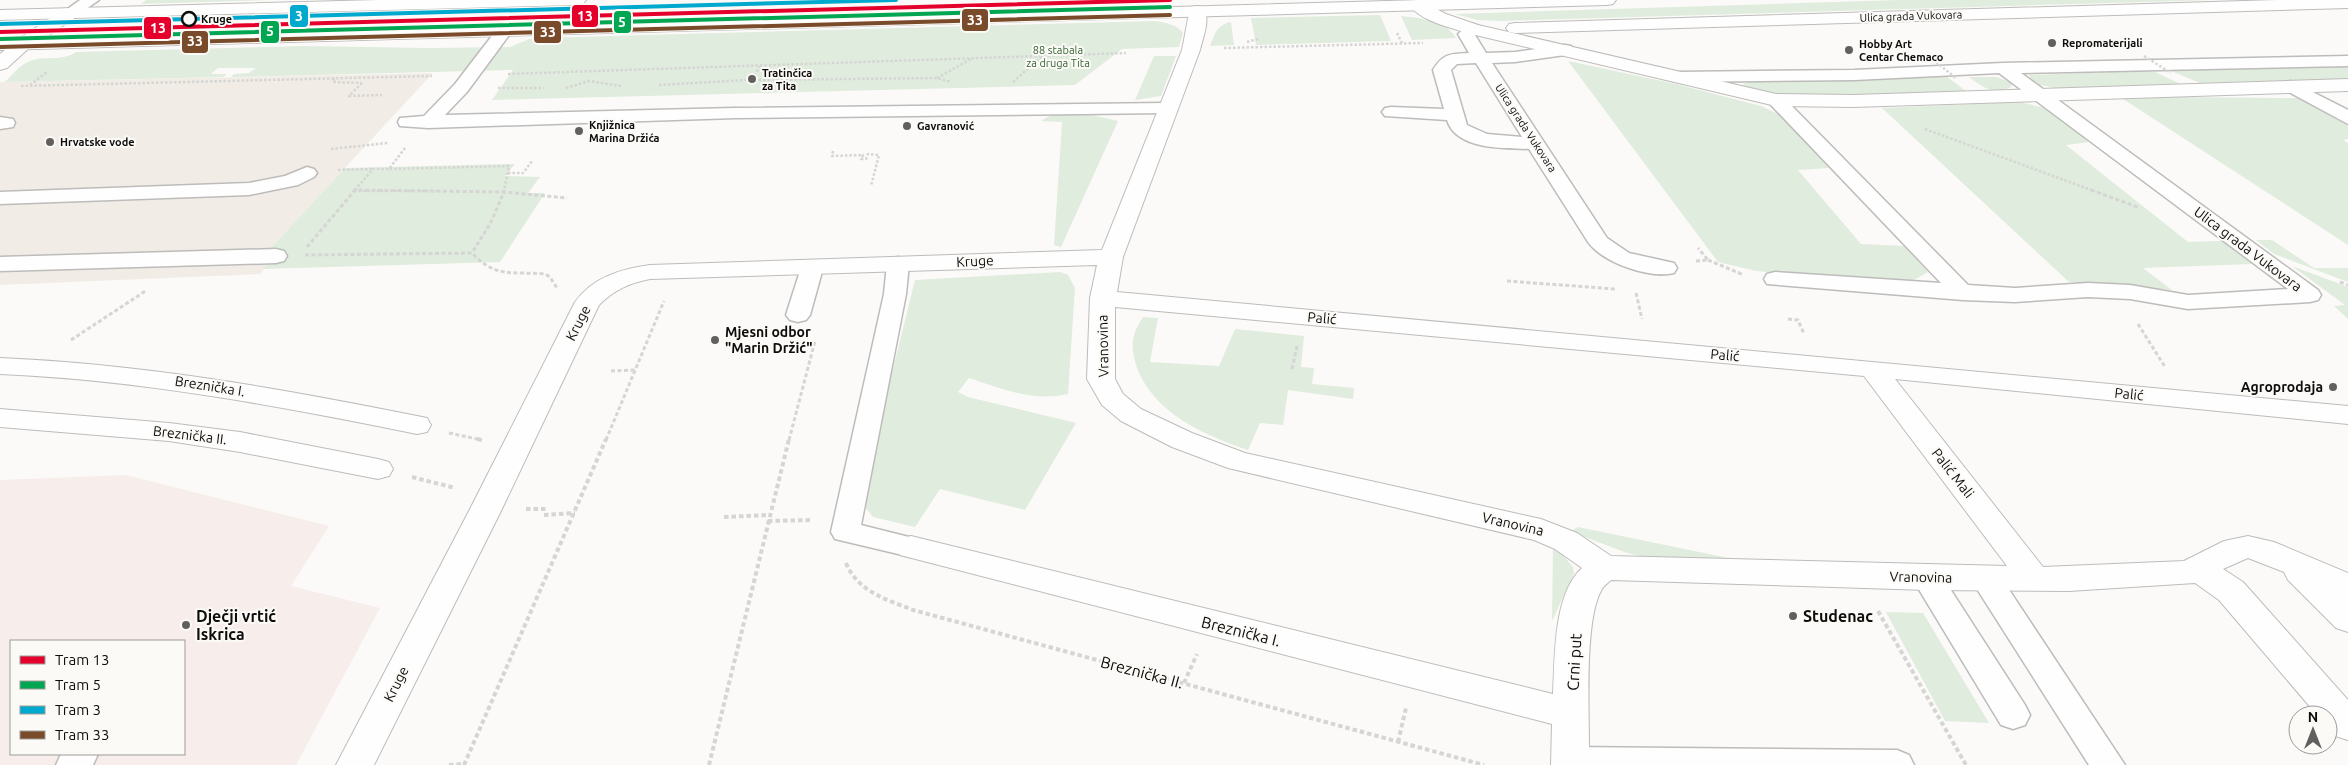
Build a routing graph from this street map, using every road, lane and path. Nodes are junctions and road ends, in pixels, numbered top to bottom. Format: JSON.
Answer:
{"nodes":[{"id":1,"x":91,"y":0,"type":"edge"},
{"id":2,"x":577,"y":0,"type":"edge"},
{"id":3,"x":1607,"y":0,"type":"edge"},
{"id":4,"x":477,"y":1,"type":"edge"},
{"id":5,"x":2348,"y":3,"type":"edge"},
{"id":6,"x":1313,"y":4,"type":"edge"},
{"id":7,"x":1418,"y":5,"type":"junction"},
{"id":8,"x":1197,"y":11,"type":"junction"},
{"id":9,"x":70,"y":14,"type":"junction"},
{"id":10,"x":0,"y":15,"type":"edge"},
{"id":11,"x":1473,"y":29,"type":"junction"},
{"id":12,"x":504,"y":31,"type":"junction"},
{"id":13,"x":1432,"y":43,"type":"dead end"},
{"id":14,"x":22,"y":44,"type":"junction"},
{"id":15,"x":0,"y":45,"type":"edge"},
{"id":16,"x":1248,"y":47,"type":"dead end"},
{"id":17,"x":1565,"y":50,"type":"junction"},
{"id":18,"x":1126,"y":53,"type":"dead end"},
{"id":19,"x":2144,"y":56,"type":"dead end"},
{"id":20,"x":971,"y":58,"type":"junction"},
{"id":21,"x":1482,"y":60,"type":"junction"},
{"id":22,"x":2348,"y":61,"type":"edge"},
{"id":23,"x":1936,"y":62,"type":"dead end"},
{"id":24,"x":0,"y":64,"type":"edge"},
{"id":25,"x":760,"y":66,"type":"junction"},
{"id":26,"x":2003,"y":68,"type":"junction"},
{"id":27,"x":758,"y":70,"type":"dead end"},
{"id":28,"x":2171,"y":73,"type":"dead end"},
{"id":29,"x":503,"y":74,"type":"dead end"},
{"id":30,"x":433,"y":76,"type":"dead end"},
{"id":31,"x":754,"y":77,"type":"dead end"},
{"id":32,"x":1679,"y":77,"type":"junction"},
{"id":33,"x":334,"y":78,"type":"junction"},
{"id":34,"x":1957,"y":79,"type":"dead end"},
{"id":35,"x":746,"y":80,"type":"dead end"},
{"id":36,"x":759,"y":80,"type":"junction"},
{"id":37,"x":750,"y":82,"type":"dead end"},
{"id":38,"x":652,"y":85,"type":"dead end"},
{"id":39,"x":2348,"y":85,"type":"edge"},
{"id":40,"x":19,"y":86,"type":"dead end"},
{"id":41,"x":2291,"y":86,"type":"junction"},
{"id":42,"x":624,"y":87,"type":"dead end"},
{"id":43,"x":461,"y":88,"type":"junction"},
{"id":44,"x":548,"y":88,"type":"dead end"},
{"id":45,"x":557,"y":88,"type":"dead end"},
{"id":46,"x":2037,"y":94,"type":"junction"},
{"id":47,"x":382,"y":95,"type":"dead end"},
{"id":48,"x":1776,"y":100,"type":"junction"},
{"id":49,"x":1167,"y":108,"type":"junction"},
{"id":50,"x":2348,"y":118,"type":"edge"},
{"id":51,"x":1396,"y":120,"type":"dead end"},
{"id":52,"x":407,"y":122,"type":"dead end"},
{"id":53,"x":428,"y":122,"type":"junction"},
{"id":54,"x":1459,"y":123,"type":"junction"},
{"id":55,"x":1923,"y":128,"type":"dead end"},
{"id":56,"x":394,"y":142,"type":"dead end"},
{"id":57,"x":1536,"y":143,"type":"junction"},
{"id":58,"x":406,"y":147,"type":"dead end"},
{"id":59,"x":331,"y":149,"type":"dead end"},
{"id":60,"x":833,"y":151,"type":"dead end"},
{"id":61,"x":533,"y":160,"type":"dead end"},
{"id":62,"x":389,"y":169,"type":"junction"},
{"id":63,"x":308,"y":173,"type":"dead end"},
{"id":64,"x":508,"y":173,"type":"junction"},
{"id":65,"x":871,"y":186,"type":"dead end"},
{"id":66,"x":355,"y":190,"type":"junction"},
{"id":67,"x":504,"y":192,"type":"junction"},
{"id":68,"x":0,"y":198,"type":"edge"},
{"id":69,"x":567,"y":198,"type":"dead end"},
{"id":70,"x":2143,"y":210,"type":"dead end"},
{"id":71,"x":472,"y":253,"type":"junction"},
{"id":72,"x":276,"y":256,"type":"dead end"},
{"id":73,"x":1111,"y":256,"type":"junction"},
{"id":74,"x":195,"y":258,"type":"junction"},
{"id":75,"x":1708,"y":260,"type":"dead end"},
{"id":76,"x":0,"y":264,"type":"edge"},
{"id":77,"x":898,"y":264,"type":"junction"},
{"id":78,"x":812,"y":268,"type":"junction"},
{"id":79,"x":1666,"y":268,"type":"dead end"},
{"id":80,"x":1775,"y":279,"type":"joint"},
{"id":81,"x":1508,"y":281,"type":"dead end"},
{"id":82,"x":1616,"y":289,"type":"dead end"},
{"id":83,"x":1635,"y":290,"type":"dead end"},
{"id":84,"x":2116,"y":291,"type":"junction"},
{"id":85,"x":1963,"y":293,"type":"junction"},
{"id":86,"x":561,"y":294,"type":"dead end"},
{"id":87,"x":1103,"y":298,"type":"junction"},
{"id":88,"x":664,"y":301,"type":"dead end"},
{"id":89,"x":798,"y":315,"type":"dead end"},
{"id":90,"x":1644,"y":325,"type":"dead end"},
{"id":91,"x":816,"y":338,"type":"dead end"},
{"id":92,"x":0,"y":366,"type":"edge"},
{"id":93,"x":31,"y":366,"type":"junction"},
{"id":94,"x":1872,"y":369,"type":"junction"},
{"id":95,"x":2166,"y":369,"type":"dead end"},
{"id":96,"x":635,"y":370,"type":"junction"},
{"id":97,"x":611,"y":371,"type":"dead end"},
{"id":98,"x":2348,"y":415,"type":"edge"},
{"id":99,"x":0,"y":418,"type":"edge"},
{"id":100,"x":417,"y":425,"type":"joint"},
{"id":101,"x":490,"y":442,"type":"dead end"},
{"id":102,"x":378,"y":469,"type":"joint"},
{"id":103,"x":464,"y":490,"type":"dead end"},
{"id":104,"x":575,"y":513,"type":"junction"},
{"id":105,"x":544,"y":515,"type":"dead end"},
{"id":106,"x":770,"y":515,"type":"junction"},
{"id":107,"x":724,"y":517,"type":"dead end"},
{"id":108,"x":577,"y":521,"type":"dead end"},
{"id":109,"x":768,"y":521,"type":"junction"},
{"id":110,"x":571,"y":522,"type":"junction"},
{"id":111,"x":846,"y":526,"type":"junction"},
{"id":112,"x":911,"y":547,"type":"joint"},
{"id":113,"x":2287,"y":562,"type":"junction"},
{"id":114,"x":1604,"y":568,"type":"junction"},
{"id":115,"x":2199,"y":569,"type":"junction"},
{"id":116,"x":1927,"y":578,"type":"junction"},
{"id":117,"x":1985,"y":578,"type":"junction"},
{"id":118,"x":2034,"y":578,"type":"junction"},
{"id":119,"x":2348,"y":588,"type":"edge"},
{"id":120,"x":1874,"y":605,"type":"dead end"},
{"id":121,"x":2348,"y":618,"type":"edge"},
{"id":122,"x":1572,"y":714,"type":"junction"},
{"id":123,"x":2013,"y":715,"type":"dead end"},
{"id":124,"x":2348,"y":725,"type":"edge"},
{"id":125,"x":464,"y":764,"type":"edge"},
{"id":126,"x":1570,"y":764,"type":"edge"},
{"id":127,"x":355,"y":765,"type":"edge"},
{"id":128,"x":449,"y":765,"type":"edge"},
{"id":129,"x":709,"y":765,"type":"edge"},
{"id":130,"x":1484,"y":765,"type":"edge"},
{"id":131,"x":1897,"y":765,"type":"edge"},
{"id":132,"x":1966,"y":765,"type":"edge"},
{"id":133,"x":2108,"y":765,"type":"edge"}],
"edges":[{"from":1,"to":9,"type":"lane"},
{"from":2,"to":4,"type":"street"},
{"from":3,"to":7,"type":"street"},
{"from":4,"to":9,"type":"street"},
{"from":5,"to":11,"type":"street","name":"Ulica grada Vukovara"},
{"from":6,"to":7,"type":"street"},
{"from":6,"to":8,"type":"street"},
{"from":7,"to":11,"type":"street","name":"Ulica grada Vukovara"},
{"from":8,"to":12,"type":"street"},
{"from":8,"to":49,"type":"street","name":"Vranovina"},
{"from":9,"to":10,"type":"street"},
{"from":9,"to":14,"type":"street"},
{"from":11,"to":17,"type":"street","name":"Ulica grada Vukovara"},
{"from":11,"to":21,"type":"lane","name":"Ulica grada Vukovara"},
{"from":12,"to":14,"type":"street"},
{"from":12,"to":43,"type":"lane"},
{"from":13,"to":16,"type":"path"},
{"from":14,"to":15,"type":"street"},
{"from":14,"to":24,"type":"street"},
{"from":17,"to":21,"type":"lane"},
{"from":17,"to":32,"type":"street","name":"Ulica grada Vukovara"},
{"from":18,"to":20,"type":"path"},
{"from":19,"to":28,"type":"path","bridge":true},
{"from":20,"to":25,"type":"path"},
{"from":20,"to":36,"type":"path"},
{"from":21,"to":54,"type":"lane"},
{"from":21,"to":57,"type":"lane","name":"Ulica grada Vukovara"},
{"from":22,"to":26,"type":"lane"},
{"from":23,"to":34,"type":"path","bridge":true},
{"from":25,"to":27,"type":"path"},
{"from":25,"to":29,"type":"path"},
{"from":26,"to":32,"type":"lane"},
{"from":26,"to":46,"type":"lane"},
{"from":30,"to":33,"type":"path"},
{"from":31,"to":36,"type":"path"},
{"from":32,"to":48,"type":"street","name":"Ulica grada Vukovara"},
{"from":33,"to":40,"type":"path"},
{"from":33,"to":47,"type":"path"},
{"from":35,"to":38,"type":"path"},
{"from":36,"to":37,"type":"path"},
{"from":39,"to":41,"type":"street","name":"Ulica grada Vukovara"},
{"from":41,"to":46,"type":"street","name":"Ulica grada Vukovara"},
{"from":41,"to":50,"type":"lane"},
{"from":42,"to":45,"type":"path"},
{"from":43,"to":44,"type":"path"},
{"from":43,"to":53,"type":"lane"},
{"from":46,"to":48,"type":"street","name":"Ulica grada Vukovara"},
{"from":46,"to":84,"type":"lane","name":"Ulica grada Vukovara"},
{"from":48,"to":85,"type":"lane"},
{"from":49,"to":53,"type":"lane"},
{"from":49,"to":73,"type":"street","name":"Vranovina"},
{"from":51,"to":54,"type":"lane"},
{"from":52,"to":53,"type":"lane"},
{"from":54,"to":57,"type":"lane"},
{"from":55,"to":70,"type":"path"},
{"from":56,"to":59,"type":"path"},
{"from":57,"to":79,"type":"lane","name":"Ulica grada Vukovara"},
{"from":58,"to":62,"type":"path"},
{"from":60,"to":65,"type":"path"},
{"from":61,"to":64,"type":"path"},
{"from":62,"to":64,"type":"path"},
{"from":62,"to":66,"type":"path"},
{"from":63,"to":68,"type":"lane"},
{"from":64,"to":67,"type":"path"},
{"from":66,"to":67,"type":"path"},
{"from":66,"to":71,"type":"path"},
{"from":67,"to":69,"type":"path"},
{"from":67,"to":71,"type":"path"},
{"from":71,"to":86,"type":"path"},
{"from":72,"to":74,"type":"lane"},
{"from":73,"to":77,"type":"street","name":"Kruge"},
{"from":73,"to":87,"type":"street","name":"Vranovina"},
{"from":74,"to":76,"type":"lane"},
{"from":74,"to":93,"type":"path"},
{"from":75,"to":80,"type":"path"},
{"from":77,"to":78,"type":"street","name":"Kruge"},
{"from":77,"to":111,"type":"lane"},
{"from":78,"to":89,"type":"lane"},
{"from":78,"to":127,"type":"street","name":"Kruge"},
{"from":80,"to":85,"type":"lane"},
{"from":81,"to":82,"type":"path"},
{"from":83,"to":90,"type":"path"},
{"from":84,"to":85,"type":"lane"},
{"from":84,"to":95,"type":"path"},
{"from":87,"to":94,"type":"street","name":"Palić"},
{"from":87,"to":114,"type":"street","name":"Vranovina"},
{"from":88,"to":96,"type":"path"},
{"from":91,"to":106,"type":"path"},
{"from":92,"to":93,"type":"street","name":"Breznička I."},
{"from":93,"to":100,"type":"street","name":"Breznička I."},
{"from":94,"to":98,"type":"street","name":"Palić"},
{"from":94,"to":118,"type":"street","name":"Palić Mali"},
{"from":96,"to":97,"type":"path"},
{"from":96,"to":104,"type":"path"},
{"from":99,"to":102,"type":"street","name":"Breznička II."},
{"from":100,"to":101,"type":"path"},
{"from":102,"to":103,"type":"path"},
{"from":104,"to":105,"type":"path"},
{"from":104,"to":110,"type":"path"},
{"from":106,"to":107,"type":"path"},
{"from":106,"to":109,"type":"path"},
{"from":108,"to":110,"type":"path"},
{"from":109,"to":111,"type":"path"},
{"from":109,"to":129,"type":"path"},
{"from":110,"to":125,"type":"path"},
{"from":111,"to":112,"type":"lane"},
{"from":111,"to":130,"type":"path","name":"Breznička II."},
{"from":112,"to":122,"type":"street","name":"Breznička I."},
{"from":113,"to":115,"type":"street","name":"Vranovina"},
{"from":113,"to":119,"type":"street","name":"Vranovina"},
{"from":113,"to":121,"type":"street"},
{"from":114,"to":116,"type":"street","name":"Vranovina"},
{"from":114,"to":122,"type":"street","name":"Crni put"},
{"from":115,"to":118,"type":"street","name":"Vranovina"},
{"from":115,"to":124,"type":"street"},
{"from":116,"to":117,"type":"street","name":"Vranovina"},
{"from":116,"to":123,"type":"lane"},
{"from":117,"to":118,"type":"street","name":"Vranovina"},
{"from":117,"to":133,"type":"lane"},
{"from":120,"to":132,"type":"path"},
{"from":122,"to":126,"type":"street","name":"Crni put"},
{"from":125,"to":128,"type":"path"},
{"from":126,"to":131,"type":"lane"}]}
